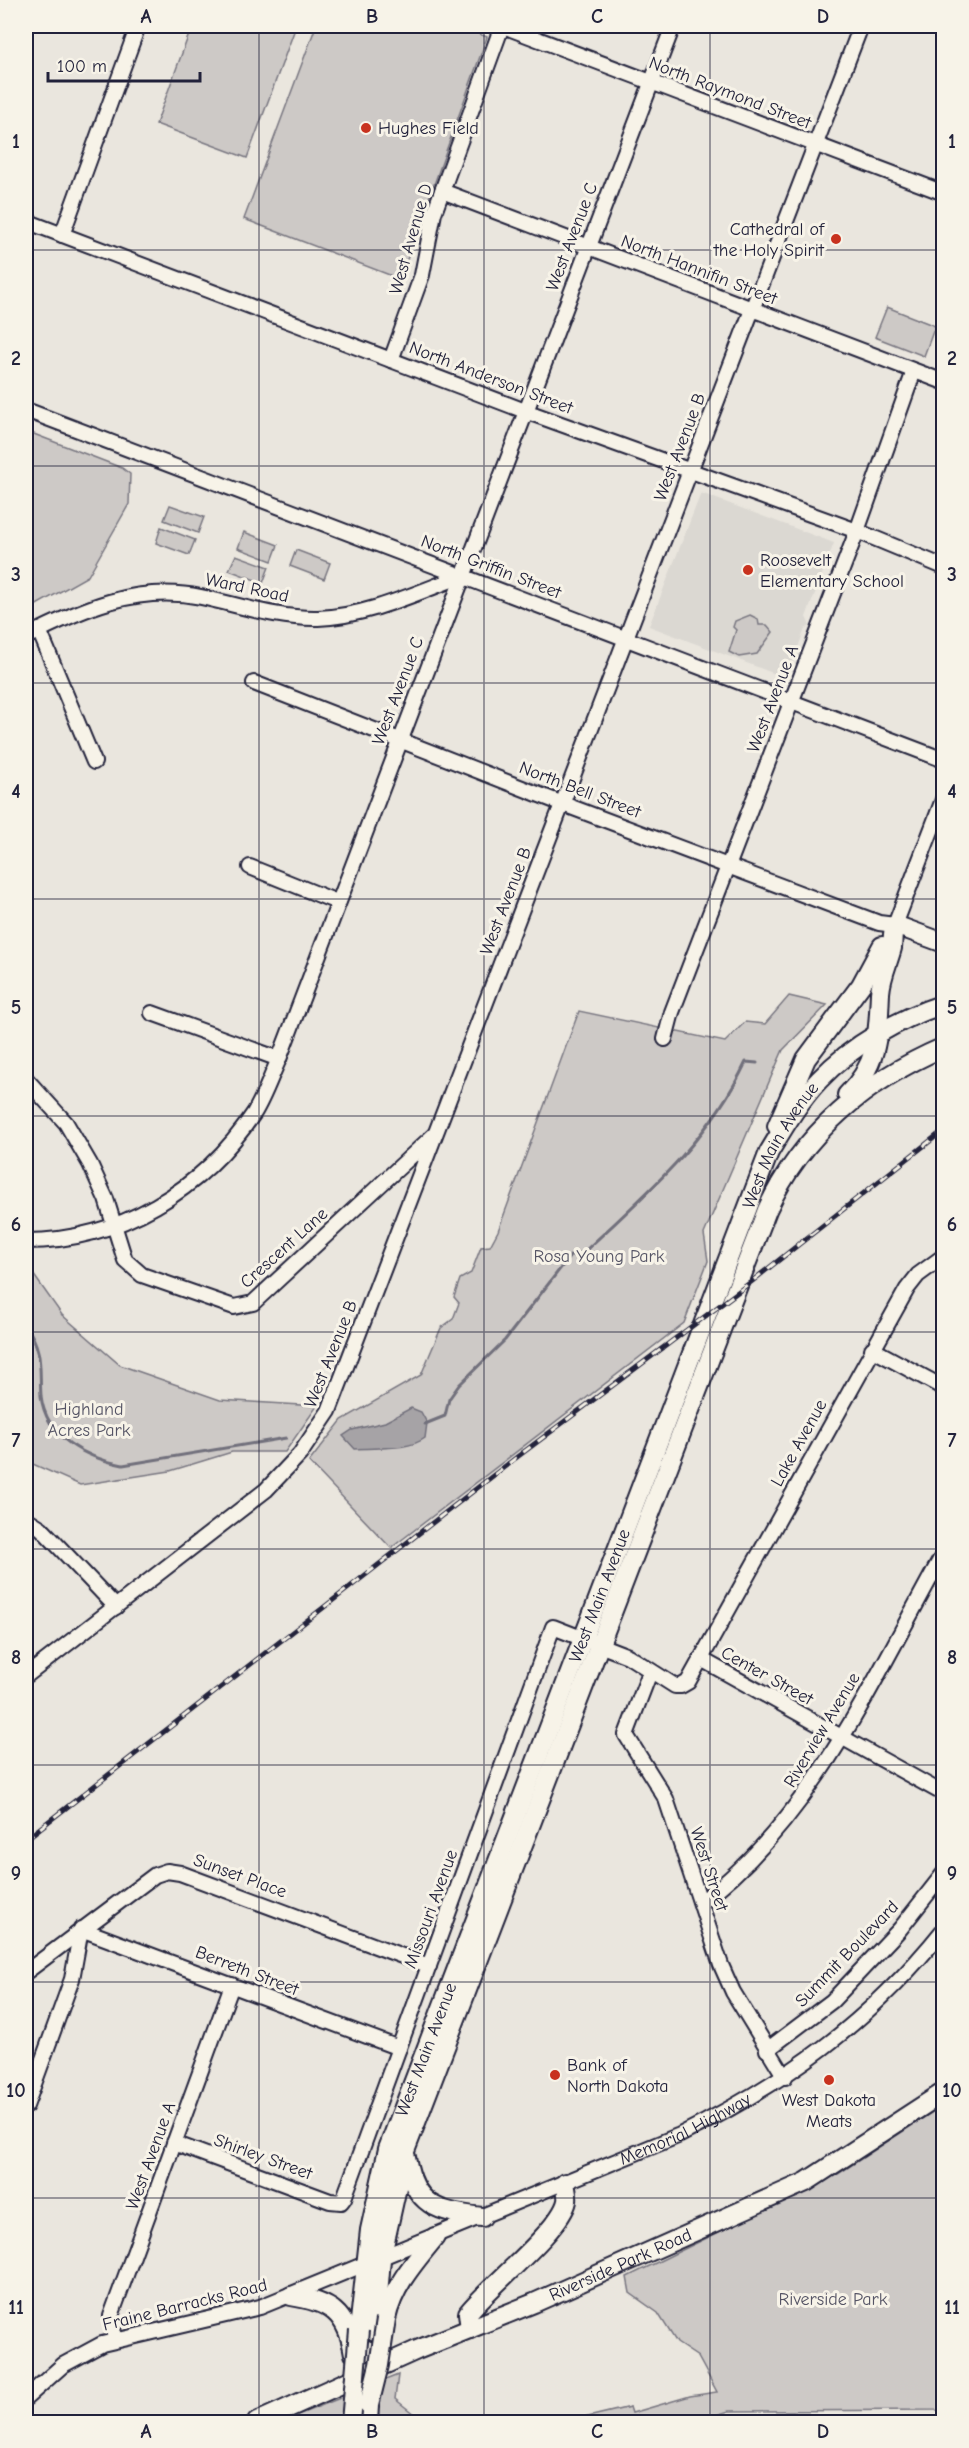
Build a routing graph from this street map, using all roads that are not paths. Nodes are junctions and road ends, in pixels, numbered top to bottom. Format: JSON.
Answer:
{"nodes":[{"id":1,"x":138,"y":26,"type":"edge"},
{"id":2,"x":502,"y":26,"type":"edge"},
{"id":3,"x":673,"y":26,"type":"edge"},
{"id":4,"x":861,"y":26,"type":"edge"},
{"id":5,"x":651,"y":82,"type":"junction"},
{"id":6,"x":816,"y":145,"type":"junction"},
{"id":7,"x":442,"y":191,"type":"junction"},
{"id":8,"x":944,"y":193,"type":"edge"},
{"id":9,"x":26,"y":221,"type":"edge"},
{"id":10,"x":62,"y":235,"type":"junction"},
{"id":11,"x":588,"y":247,"type":"junction"},
{"id":12,"x":752,"y":309,"type":"junction"},
{"id":13,"x":390,"y":360,"type":"junction"},
{"id":14,"x":914,"y":371,"type":"junction"},
{"id":15,"x":944,"y":382,"type":"edge"},
{"id":16,"x":26,"y":410,"type":"edge"},
{"id":17,"x":525,"y":411,"type":"junction"},
{"id":18,"x":691,"y":470,"type":"junction"},
{"id":19,"x":857,"y":531,"type":"junction"},
{"id":20,"x":944,"y":567,"type":"edge"},
{"id":21,"x":462,"y":576,"type":"junction"},
{"id":22,"x":39,"y":630,"type":"junction"},
{"id":23,"x":26,"y":637,"type":"edge"},
{"id":24,"x":627,"y":638,"type":"junction"},
{"id":25,"x":254,"y":683,"type":"dead end"},
{"id":26,"x":791,"y":701,"type":"junction"},
{"id":27,"x":398,"y":739,"type":"junction"},
{"id":28,"x":944,"y":760,"type":"edge"},
{"id":29,"x":94,"y":762,"type":"dead end"},
{"id":30,"x":944,"y":797,"type":"edge"},
{"id":31,"x":563,"y":804,"type":"junction"},
{"id":32,"x":728,"y":865,"type":"junction"},
{"id":33,"x":250,"y":867,"type":"dead end"},
{"id":34,"x":337,"y":902,"type":"junction"},
{"id":35,"x":893,"y":929,"type":"junction"},
{"id":36,"x":944,"y":943,"type":"edge"},
{"id":37,"x":944,"y":1004,"type":"edge"},
{"id":38,"x":152,"y":1013,"type":"dead end"},
{"id":39,"x":878,"y":1034,"type":"junction"},
{"id":40,"x":665,"y":1039,"type":"dead end"},
{"id":41,"x":944,"y":1047,"type":"edge"},
{"id":42,"x":279,"y":1059,"type":"junction"},
{"id":43,"x":26,"y":1079,"type":"edge"},
{"id":44,"x":437,"y":1132,"type":"junction"},
{"id":45,"x":769,"y":1152,"type":"junction"},
{"id":46,"x":779,"y":1186,"type":"junction"},
{"id":47,"x":114,"y":1224,"type":"junction"},
{"id":48,"x":26,"y":1241,"type":"edge"},
{"id":49,"x":944,"y":1256,"type":"edge"},
{"id":50,"x":872,"y":1349,"type":"junction"},
{"id":51,"x":944,"y":1388,"type":"edge"},
{"id":52,"x":26,"y":1525,"type":"edge"},
{"id":53,"x":944,"y":1553,"type":"edge"},
{"id":54,"x":116,"y":1607,"type":"junction"},
{"id":55,"x":553,"y":1626,"type":"joint"},
{"id":56,"x":583,"y":1637,"type":"junction"},
{"id":57,"x":601,"y":1644,"type":"junction"},
{"id":58,"x":700,"y":1659,"type":"junction"},
{"id":59,"x":650,"y":1672,"type":"junction"},
{"id":60,"x":26,"y":1676,"type":"edge"},
{"id":61,"x":841,"y":1737,"type":"junction"},
{"id":62,"x":944,"y":1794,"type":"edge"},
{"id":63,"x":944,"y":1874,"type":"edge"},
{"id":64,"x":701,"y":1902,"type":"junction"},
{"id":65,"x":81,"y":1929,"type":"junction"},
{"id":66,"x":944,"y":1929,"type":"edge"},
{"id":67,"x":429,"y":1966,"type":"junction"},
{"id":68,"x":26,"y":1972,"type":"edge"},
{"id":69,"x":232,"y":1985,"type":"junction"},
{"id":70,"x":399,"y":2048,"type":"junction"},
{"id":71,"x":767,"y":2050,"type":"junction"},
{"id":72,"x":785,"y":2077,"type":"junction"},
{"id":73,"x":944,"y":2092,"type":"edge"},
{"id":74,"x":26,"y":2106,"type":"edge"},
{"id":75,"x":174,"y":2143,"type":"junction"},
{"id":76,"x":405,"y":2151,"type":"junction"},
{"id":77,"x":565,"y":2183,"type":"junction"},
{"id":78,"x":341,"y":2202,"type":"joint"},
{"id":79,"x":482,"y":2217,"type":"junction"},
{"id":80,"x":435,"y":2237,"type":"junction"},
{"id":81,"x":372,"y":2262,"type":"junction"},
{"id":82,"x":291,"y":2296,"type":"junction"},
{"id":83,"x":373,"y":2327,"type":"junction"},
{"id":84,"x":470,"y":2329,"type":"junction"},
{"id":85,"x":115,"y":2340,"type":"junction"},
{"id":86,"x":356,"y":2367,"type":"junction"},
{"id":87,"x":26,"y":2398,"type":"edge"},
{"id":88,"x":368,"y":2414,"type":"edge"},
{"id":89,"x":257,"y":2422,"type":"edge"},
{"id":90,"x":351,"y":2422,"type":"edge"}],
"edges":[{"from":1,"to":10,"type":"street"},
{"from":2,"to":5,"type":"street","name":"North Raymond Street"},
{"from":2,"to":7,"type":"street","name":"West Avenue D"},
{"from":3,"to":5,"type":"street","name":"West Avenue C"},
{"from":4,"to":6,"type":"street","name":"West Avenue B"},
{"from":5,"to":6,"type":"street","name":"North Raymond Street"},
{"from":5,"to":11,"type":"street","name":"West Avenue C"},
{"from":6,"to":8,"type":"street","name":"North Raymond Street"},
{"from":6,"to":12,"type":"street","name":"West Avenue B"},
{"from":7,"to":11,"type":"street","name":"North Hannifin Street"},
{"from":7,"to":13,"type":"street","name":"West Avenue D"},
{"from":9,"to":10,"type":"street","name":"North Anderson Street"},
{"from":10,"to":13,"type":"street","name":"North Anderson Street"},
{"from":11,"to":12,"type":"street","name":"North Hannifin Street"},
{"from":11,"to":17,"type":"street","name":"West Avenue C"},
{"from":12,"to":14,"type":"street","name":"North Hannifin Street"},
{"from":12,"to":18,"type":"street","name":"West Avenue B"},
{"from":13,"to":17,"type":"street","name":"North Anderson Street"},
{"from":14,"to":15,"type":"street","name":"North Hannifin Street"},
{"from":14,"to":19,"type":"street","name":"West Avenue A"},
{"from":16,"to":21,"type":"street","name":"North Griffin Street"},
{"from":17,"to":18,"type":"street","name":"North Anderson Street"},
{"from":17,"to":21,"type":"street","name":"West Avenue C"},
{"from":18,"to":19,"type":"street","name":"North Anderson Street"},
{"from":18,"to":24,"type":"street","name":"West Avenue B"},
{"from":19,"to":20,"type":"street","name":"North Anderson Street"},
{"from":19,"to":26,"type":"street","name":"West Avenue A"},
{"from":21,"to":22,"type":"street","name":"Ward Road"},
{"from":21,"to":24,"type":"street","name":"North Griffin Street"},
{"from":21,"to":27,"type":"street","name":"West Avenue C"},
{"from":22,"to":23,"type":"street","name":"Ward Road"},
{"from":22,"to":29,"type":"street"},
{"from":24,"to":26,"type":"street","name":"North Griffin Street"},
{"from":24,"to":31,"type":"street","name":"West Avenue B"},
{"from":25,"to":27,"type":"street","name":"North Bell Street"},
{"from":26,"to":28,"type":"street","name":"North Griffin Street"},
{"from":26,"to":32,"type":"street","name":"West Avenue A"},
{"from":27,"to":31,"type":"street","name":"North Bell Street"},
{"from":27,"to":34,"type":"street","name":"West Avenue C"},
{"from":30,"to":35,"type":"street"},
{"from":31,"to":32,"type":"street","name":"North Bell Street"},
{"from":31,"to":44,"type":"street","name":"West Avenue B"},
{"from":32,"to":35,"type":"street","name":"North Bell Street"},
{"from":32,"to":40,"type":"street","name":"West Avenue A"},
{"from":33,"to":34,"type":"street"},
{"from":34,"to":42,"type":"street","name":"West Avenue C"},
{"from":35,"to":36,"type":"main road"},
{"from":35,"to":39,"type":"main road"},
{"from":35,"to":45,"type":"main road"},
{"from":37,"to":39,"type":"main road","name":"West Main Avenue"},
{"from":38,"to":42,"type":"street"},
{"from":39,"to":45,"type":"main road","name":"West Main Avenue"},
{"from":39,"to":46,"type":"main road"},
{"from":41,"to":46,"type":"main road","name":"West Main Avenue"},
{"from":42,"to":47,"type":"street","name":"West Avenue C"},
{"from":43,"to":47,"type":"street","name":"Crescent Lane"},
{"from":44,"to":47,"type":"street","name":"Crescent Lane"},
{"from":44,"to":54,"type":"street","name":"West Avenue B"},
{"from":45,"to":56,"type":"main road","name":"West Main Avenue"},
{"from":46,"to":57,"type":"main road","name":"West Main Avenue"},
{"from":47,"to":48,"type":"street","name":"West Avenue C"},
{"from":49,"to":50,"type":"street","name":"Lake Avenue"},
{"from":50,"to":51,"type":"street"},
{"from":50,"to":58,"type":"street","name":"Lake Avenue"},
{"from":52,"to":54,"type":"street"},
{"from":53,"to":61,"type":"street","name":"Riverview Avenue"},
{"from":54,"to":60,"type":"street","name":"West Avenue B"},
{"from":55,"to":56,"type":"street","name":"Center Street"},
{"from":55,"to":67,"type":"street","name":"Missouri Avenue"},
{"from":56,"to":57,"type":"street","name":"Center Street"},
{"from":56,"to":81,"type":"main road","name":"West Main Avenue"},
{"from":57,"to":59,"type":"street","name":"Center Street"},
{"from":57,"to":76,"type":"main road","name":"West Main Avenue"},
{"from":58,"to":59,"type":"street","name":"Center Street"},
{"from":58,"to":61,"type":"street","name":"Center Street"},
{"from":59,"to":64,"type":"street","name":"West Street"},
{"from":61,"to":62,"type":"street","name":"Center Street"},
{"from":61,"to":64,"type":"street","name":"Riverview Avenue"},
{"from":63,"to":71,"type":"street","name":"Summit Boulevard"},
{"from":64,"to":71,"type":"street","name":"West Street"},
{"from":65,"to":67,"type":"street","name":"Sunset Place"},
{"from":65,"to":68,"type":"street","name":"Sunset Place"},
{"from":65,"to":69,"type":"street","name":"Berreth Street"},
{"from":65,"to":74,"type":"street"},
{"from":66,"to":72,"type":"street","name":"Memorial Highway"},
{"from":67,"to":70,"type":"street","name":"Missouri Avenue"},
{"from":69,"to":70,"type":"street","name":"Berreth Street"},
{"from":69,"to":75,"type":"street","name":"West Avenue A"},
{"from":70,"to":78,"type":"street","name":"Missouri Avenue"},
{"from":71,"to":72,"type":"street","name":"West Street"},
{"from":72,"to":77,"type":"street","name":"Memorial Highway"},
{"from":73,"to":84,"type":"main road","name":"Riverside Park Road"},
{"from":75,"to":78,"type":"street","name":"Shirley Street"},
{"from":75,"to":85,"type":"street","name":"West Avenue A"},
{"from":76,"to":79,"type":"main road"},
{"from":76,"to":81,"type":"main road","name":"West Main Avenue"},
{"from":77,"to":79,"type":"street","name":"Memorial Highway"},
{"from":77,"to":84,"type":"main road"},
{"from":79,"to":80,"type":"street","name":"Memorial Highway"},
{"from":80,"to":81,"type":"street","name":"Memorial Highway"},
{"from":80,"to":83,"type":"main road"},
{"from":81,"to":82,"type":"street","name":"Fraine Barracks Road"},
{"from":81,"to":83,"type":"main road"},
{"from":82,"to":85,"type":"street","name":"Fraine Barracks Road"},
{"from":82,"to":86,"type":"main road","bridge":true},
{"from":83,"to":86,"type":"main road","bridge":true},
{"from":83,"to":88,"type":"main road","bridge":true},
{"from":84,"to":89,"type":"main road","name":"Riverside Park Road"},
{"from":85,"to":87,"type":"street","name":"Fraine Barracks Road"},
{"from":86,"to":90,"type":"main road","bridge":true}]}
